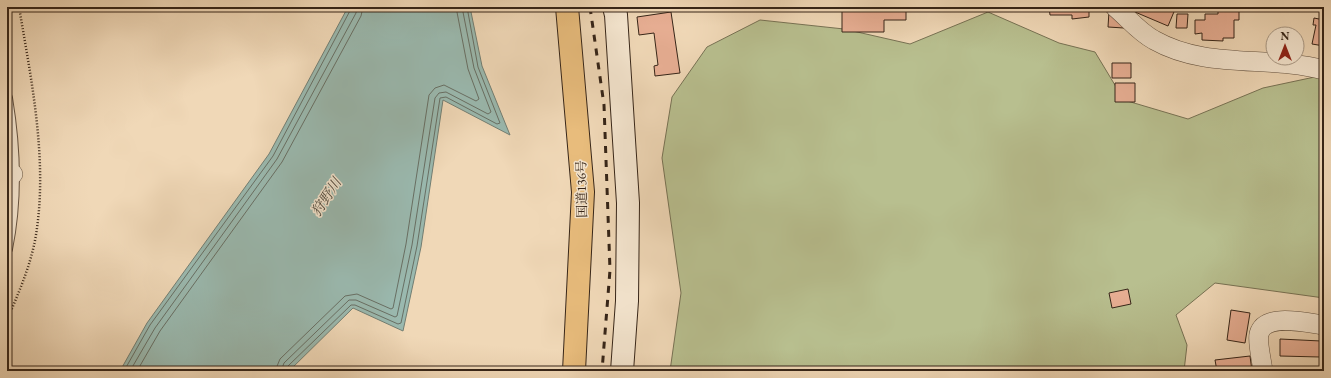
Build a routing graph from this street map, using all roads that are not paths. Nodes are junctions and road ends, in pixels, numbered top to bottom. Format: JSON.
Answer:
{"nodes":[{"id":1,"x":567,"y":7,"type":"edge"},
{"id":2,"x":614,"y":7,"type":"edge"},
{"id":3,"x":1115,"y":7,"type":"edge"},
{"id":4,"x":1324,"y":70,"type":"edge"},
{"id":5,"x":7,"y":98,"type":"edge"},
{"id":6,"x":10,"y":174,"type":"edge"},
{"id":7,"x":7,"y":249,"type":"edge"},
{"id":8,"x":1324,"y":325,"type":"edge"},
{"id":9,"x":574,"y":371,"type":"edge"},
{"id":10,"x":622,"y":371,"type":"edge"},
{"id":11,"x":1263,"y":371,"type":"edge"}],
"edges":[{"from":1,"to":9,"type":"highway","name":"国道136号"},
{"from":2,"to":10,"type":"street"},
{"from":3,"to":4,"type":"street"},
{"from":5,"to":6,"type":"lane"},
{"from":6,"to":7,"type":"lane"},
{"from":8,"to":11,"type":"street"}]}
